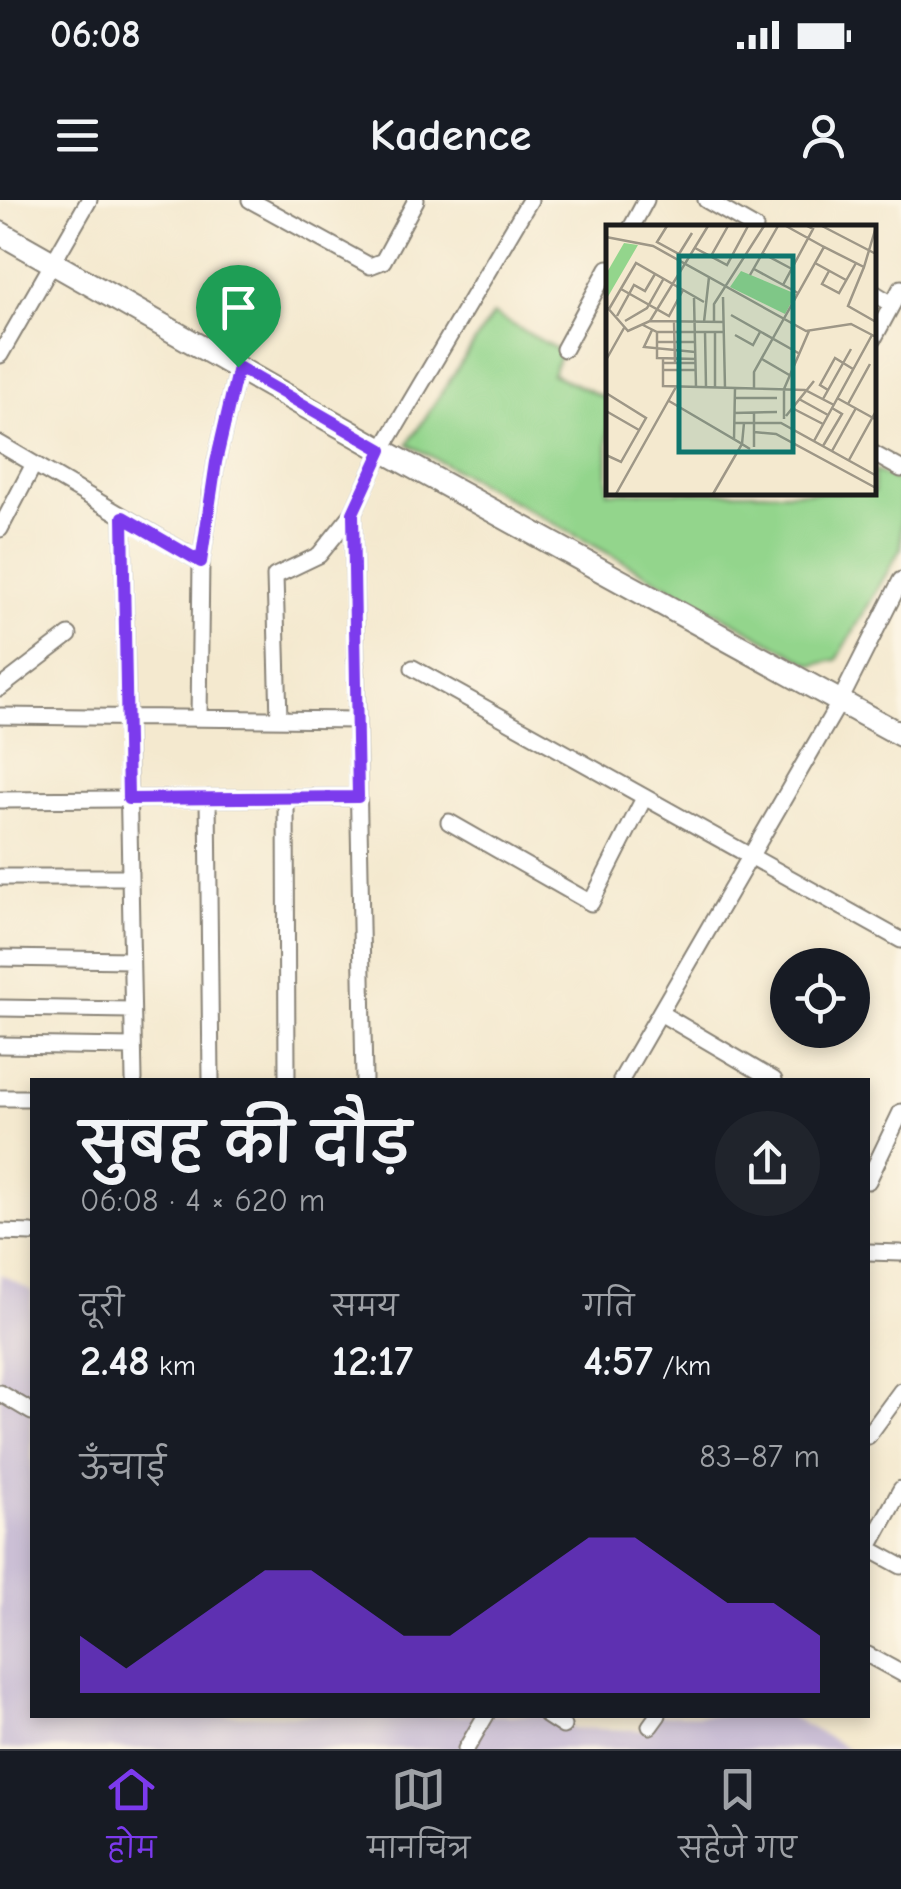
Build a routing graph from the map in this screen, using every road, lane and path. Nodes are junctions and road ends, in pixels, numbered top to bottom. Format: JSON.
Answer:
{"nodes":[{"id":1,"x":89,"y":200,"type":"edge"},
{"id":2,"x":251,"y":200,"type":"edge"},
{"id":3,"x":416,"y":200,"type":"edge"},
{"id":4,"x":530,"y":200,"type":"edge"},
{"id":5,"x":646,"y":200,"type":"edge"},
{"id":6,"x":706,"y":200,"type":"edge"},
{"id":7,"x":633,"y":225,"type":"edge"},
{"id":8,"x":750,"y":225,"type":"edge"},
{"id":9,"x":0,"y":233,"type":"edge"},
{"id":10,"x":52,"y":262,"type":"junction"},
{"id":11,"x":606,"y":272,"type":"edge"},
{"id":12,"x":901,"y":288,"type":"edge"},
{"id":13,"x":876,"y":294,"type":"edge"},
{"id":14,"x":592,"y":298,"type":"junction"},
{"id":15,"x":892,"y":304,"type":"junction"},
{"id":16,"x":606,"y":306,"type":"edge"},
{"id":17,"x":876,"y":334,"type":"edge"},
{"id":18,"x":564,"y":350,"type":"dead end"},
{"id":19,"x":0,"y":354,"type":"edge"},
{"id":20,"x":238,"y":367,"type":"junction"},
{"id":21,"x":0,"y":444,"type":"edge"},
{"id":22,"x":382,"y":450,"type":"junction"},
{"id":23,"x":876,"y":455,"type":"edge"},
{"id":24,"x":34,"y":464,"type":"junction"},
{"id":25,"x":901,"y":469,"type":"edge"},
{"id":26,"x":353,"y":513,"type":"junction"},
{"id":27,"x":123,"y":517,"type":"junction"},
{"id":28,"x":0,"y":529,"type":"edge"},
{"id":29,"x":201,"y":562,"type":"junction"},
{"id":30,"x":901,"y":580,"type":"edge"},
{"id":31,"x":70,"y":635,"type":"dead end"},
{"id":32,"x":412,"y":668,"type":"dead end"},
{"id":33,"x":0,"y":688,"type":"edge"},
{"id":34,"x":839,"y":703,"type":"junction"},
{"id":35,"x":0,"y":716,"type":"edge"},
{"id":36,"x":127,"y":716,"type":"junction"},
{"id":37,"x":200,"y":717,"type":"junction"},
{"id":38,"x":279,"y":718,"type":"junction"},
{"id":39,"x":357,"y":720,"type":"junction"},
{"id":40,"x":901,"y":735,"type":"edge"},
{"id":41,"x":358,"y":797,"type":"junction"},
{"id":42,"x":208,"y":798,"type":"junction"},
{"id":43,"x":286,"y":798,"type":"junction"},
{"id":44,"x":644,"y":798,"type":"junction"},
{"id":45,"x":128,"y":799,"type":"junction"},
{"id":46,"x":0,"y":800,"type":"edge"},
{"id":47,"x":448,"y":822,"type":"dead end"},
{"id":48,"x":750,"y":858,"type":"junction"},
{"id":49,"x":0,"y":876,"type":"edge"},
{"id":50,"x":130,"y":877,"type":"junction"},
{"id":51,"x":901,"y":940,"type":"edge"},
{"id":52,"x":0,"y":958,"type":"edge"},
{"id":53,"x":132,"y":960,"type":"junction"},
{"id":54,"x":0,"y":1008,"type":"edge"},
{"id":55,"x":132,"y":1010,"type":"junction"},
{"id":56,"x":660,"y":1013,"type":"junction"},
{"id":57,"x":0,"y":1045,"type":"edge"},
{"id":58,"x":133,"y":1047,"type":"junction"},
{"id":59,"x":134,"y":1078,"type":"edge"},
{"id":60,"x":211,"y":1078,"type":"edge"},
{"id":61,"x":287,"y":1078,"type":"edge"},
{"id":62,"x":364,"y":1078,"type":"edge"},
{"id":63,"x":622,"y":1078,"type":"edge"},
{"id":64,"x":771,"y":1078,"type":"edge"},
{"id":65,"x":0,"y":1098,"type":"edge"},
{"id":66,"x":30,"y":1098,"type":"edge"},
{"id":67,"x":901,"y":1112,"type":"edge"},
{"id":68,"x":870,"y":1136,"type":"edge"},
{"id":69,"x":885,"y":1145,"type":"junction"},
{"id":70,"x":870,"y":1177,"type":"edge"},
{"id":71,"x":0,"y":1232,"type":"edge"},
{"id":72,"x":30,"y":1233,"type":"edge"},
{"id":73,"x":870,"y":1252,"type":"edge"},
{"id":74,"x":901,"y":1253,"type":"edge"},
{"id":75,"x":0,"y":1393,"type":"edge"},
{"id":76,"x":899,"y":1397,"type":"edge"},
{"id":77,"x":30,"y":1411,"type":"edge"},
{"id":78,"x":870,"y":1433,"type":"edge"},
{"id":79,"x":901,"y":1489,"type":"edge"},
{"id":80,"x":870,"y":1545,"type":"edge"},
{"id":81,"x":870,"y":1550,"type":"edge"},
{"id":82,"x":901,"y":1566,"type":"edge"},
{"id":83,"x":870,"y":1656,"type":"edge"},
{"id":84,"x":901,"y":1673,"type":"edge"},
{"id":85,"x":484,"y":1718,"type":"edge"},
{"id":86,"x":551,"y":1718,"type":"edge"},
{"id":87,"x":563,"y":1726,"type":"dead end"},
{"id":88,"x":466,"y":1749,"type":"edge"}],
"edges":[{"from":1,"to":10,"type":"street"},
{"from":2,"to":3,"type":"street"},
{"from":4,"to":22,"type":"street"},
{"from":5,"to":7,"type":"street"},
{"from":6,"to":8,"type":"street"},
{"from":9,"to":10,"type":"street"},
{"from":10,"to":19,"type":"street"},
{"from":10,"to":20,"type":"street"},
{"from":11,"to":14,"type":"street"},
{"from":12,"to":15,"type":"street"},
{"from":13,"to":15,"type":"street"},
{"from":14,"to":16,"type":"street"},
{"from":14,"to":18,"type":"street"},
{"from":15,"to":17,"type":"street"},
{"from":20,"to":22,"type":"street"},
{"from":20,"to":29,"type":"street"},
{"from":21,"to":24,"type":"street"},
{"from":22,"to":26,"type":"street"},
{"from":22,"to":34,"type":"street"},
{"from":23,"to":25,"type":"street"},
{"from":24,"to":27,"type":"street"},
{"from":24,"to":28,"type":"street"},
{"from":26,"to":38,"type":"street"},
{"from":26,"to":39,"type":"street"},
{"from":27,"to":29,"type":"street"},
{"from":27,"to":36,"type":"street"},
{"from":29,"to":37,"type":"street"},
{"from":30,"to":34,"type":"street"},
{"from":31,"to":33,"type":"street"},
{"from":32,"to":44,"type":"street"},
{"from":34,"to":40,"type":"street"},
{"from":34,"to":48,"type":"street"},
{"from":35,"to":36,"type":"street"},
{"from":36,"to":37,"type":"street"},
{"from":36,"to":45,"type":"street"},
{"from":37,"to":38,"type":"street"},
{"from":38,"to":39,"type":"street"},
{"from":39,"to":41,"type":"street"},
{"from":41,"to":43,"type":"street"},
{"from":41,"to":62,"type":"street"},
{"from":42,"to":43,"type":"street"},
{"from":42,"to":45,"type":"street"},
{"from":42,"to":60,"type":"street"},
{"from":43,"to":61,"type":"street"},
{"from":44,"to":47,"type":"street"},
{"from":44,"to":48,"type":"street"},
{"from":45,"to":46,"type":"street"},
{"from":45,"to":50,"type":"street"},
{"from":48,"to":51,"type":"street"},
{"from":48,"to":56,"type":"street"},
{"from":49,"to":50,"type":"street"},
{"from":50,"to":53,"type":"street"},
{"from":52,"to":53,"type":"street"},
{"from":53,"to":55,"type":"street"},
{"from":54,"to":55,"type":"street"},
{"from":55,"to":58,"type":"street"},
{"from":56,"to":63,"type":"street"},
{"from":56,"to":64,"type":"street"},
{"from":57,"to":58,"type":"street"},
{"from":58,"to":59,"type":"street"},
{"from":65,"to":66,"type":"street"},
{"from":67,"to":69,"type":"street"},
{"from":68,"to":69,"type":"street"},
{"from":69,"to":70,"type":"street"},
{"from":71,"to":72,"type":"street"},
{"from":73,"to":74,"type":"street"},
{"from":75,"to":77,"type":"street"},
{"from":76,"to":78,"type":"street"},
{"from":79,"to":80,"type":"street"},
{"from":81,"to":82,"type":"street"},
{"from":83,"to":84,"type":"street"},
{"from":85,"to":88,"type":"street"},
{"from":86,"to":87,"type":"street"}]}
